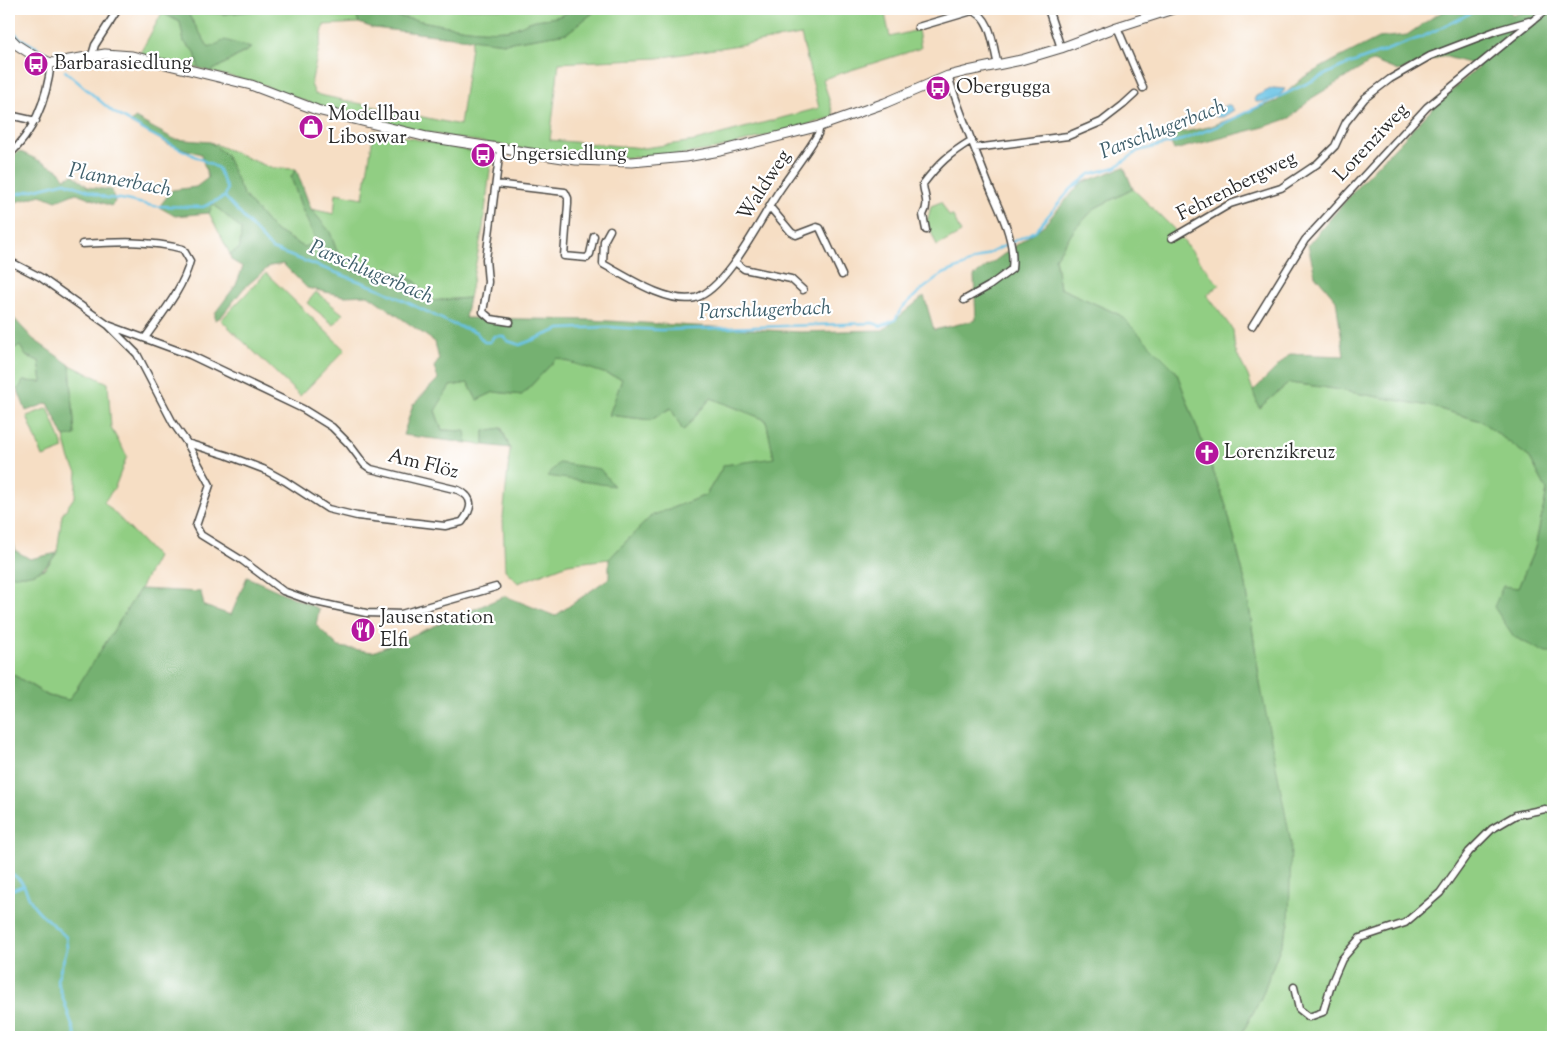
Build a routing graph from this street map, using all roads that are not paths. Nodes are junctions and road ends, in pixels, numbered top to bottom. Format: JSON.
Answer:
{"nodes":[{"id":1,"x":118,"y":9,"type":"edge"},
{"id":2,"x":1048,"y":9,"type":"edge"},
{"id":3,"x":1173,"y":9,"type":"edge"},
{"id":4,"x":1547,"y":9,"type":"edge"},
{"id":5,"x":1533,"y":20,"type":"junction"},
{"id":6,"x":918,"y":27,"type":"dead end"},
{"id":7,"x":1118,"y":27,"type":"junction"},
{"id":8,"x":9,"y":37,"type":"edge"},
{"id":9,"x":1061,"y":48,"type":"junction"},
{"id":10,"x":92,"y":55,"type":"junction"},
{"id":11,"x":51,"y":63,"type":"junction"},
{"id":12,"x":998,"y":65,"type":"junction"},
{"id":13,"x":948,"y":76,"type":"junction"},
{"id":14,"x":1143,"y":88,"type":"dead end"},
{"id":15,"x":1135,"y":94,"type":"dead end"},
{"id":16,"x":9,"y":116,"type":"edge"},
{"id":17,"x":36,"y":121,"type":"junction"},
{"id":18,"x":820,"y":126,"type":"junction"},
{"id":19,"x":972,"y":140,"type":"junction"},
{"id":20,"x":975,"y":148,"type":"junction"},
{"id":21,"x":500,"y":149,"type":"junction"},
{"id":22,"x":9,"y":155,"type":"edge"},
{"id":23,"x":496,"y":184,"type":"junction"},
{"id":24,"x":770,"y":207,"type":"junction"},
{"id":25,"x":610,"y":230,"type":"dead end"},
{"id":26,"x":926,"y":230,"type":"dead end"},
{"id":27,"x":594,"y":236,"type":"dead end"},
{"id":28,"x":1172,"y":238,"type":"dead end"},
{"id":29,"x":82,"y":244,"type":"dead end"},
{"id":30,"x":9,"y":261,"type":"edge"},
{"id":31,"x":734,"y":262,"type":"junction"},
{"id":32,"x":842,"y":275,"type":"dead end"},
{"id":33,"x":803,"y":290,"type":"dead end"},
{"id":34,"x":964,"y":300,"type":"dead end"},
{"id":35,"x":510,"y":322,"type":"dead end"},
{"id":36,"x":108,"y":325,"type":"junction"},
{"id":37,"x":1252,"y":326,"type":"dead end"},
{"id":38,"x":145,"y":338,"type":"junction"},
{"id":39,"x":186,"y":444,"type":"junction"},
{"id":40,"x":496,"y":587,"type":"dead end"},
{"id":41,"x":1553,"y":811,"type":"edge"},
{"id":42,"x":1294,"y":986,"type":"dead end"}],
"edges":[{"from":1,"to":10,"type":"street"},
{"from":2,"to":9,"type":"street"},
{"from":3,"to":7,"type":"main road"},
{"from":4,"to":5,"type":"street","name":"Lorenziweg"},
{"from":5,"to":28,"type":"street","name":"Fehrenbergweg"},
{"from":5,"to":37,"type":"street","name":"Lorenziweg"},
{"from":6,"to":12,"type":"street"},
{"from":7,"to":9,"type":"main road"},
{"from":7,"to":14,"type":"street"},
{"from":8,"to":11,"type":"main road"},
{"from":9,"to":12,"type":"main road"},
{"from":10,"to":11,"type":"main road"},
{"from":10,"to":21,"type":"main road"},
{"from":11,"to":17,"type":"street"},
{"from":12,"to":13,"type":"main road"},
{"from":13,"to":18,"type":"main road"},
{"from":13,"to":19,"type":"street"},
{"from":15,"to":20,"type":"street"},
{"from":16,"to":17,"type":"street"},
{"from":17,"to":22,"type":"street"},
{"from":18,"to":21,"type":"main road"},
{"from":18,"to":24,"type":"street","name":"Waldweg"},
{"from":19,"to":20,"type":"street"},
{"from":19,"to":26,"type":"street"},
{"from":20,"to":34,"type":"street"},
{"from":21,"to":23,"type":"street"},
{"from":23,"to":27,"type":"street"},
{"from":23,"to":35,"type":"street"},
{"from":24,"to":31,"type":"street","name":"Waldweg"},
{"from":24,"to":32,"type":"street"},
{"from":25,"to":31,"type":"street","name":"Waldweg"},
{"from":29,"to":38,"type":"street"},
{"from":30,"to":36,"type":"street"},
{"from":31,"to":33,"type":"street"},
{"from":36,"to":38,"type":"street","name":"Am Flöz"},
{"from":36,"to":39,"type":"street"},
{"from":38,"to":39,"type":"street","name":"Am Flöz"},
{"from":39,"to":40,"type":"street"},
{"from":41,"to":42,"type":"street"}]}
